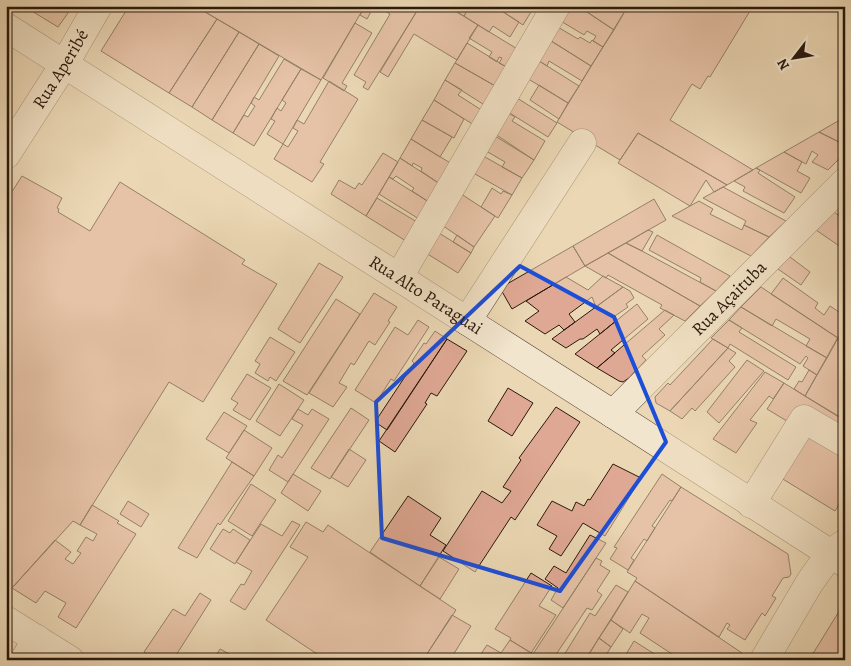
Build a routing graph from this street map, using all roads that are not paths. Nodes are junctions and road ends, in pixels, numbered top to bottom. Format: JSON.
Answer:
{"nodes":[{"id":1,"x":98,"y":6,"type":"edge"},
{"id":2,"x":556,"y":6,"type":"edge"},
{"id":3,"x":6,"y":27,"type":"edge"},
{"id":4,"x":65,"y":63,"type":"junction"},
{"id":5,"x":582,"y":143,"type":"dead end"},
{"id":6,"x":6,"y":155,"type":"edge"},
{"id":7,"x":845,"y":182,"type":"edge"},
{"id":8,"x":399,"y":277,"type":"junction"},
{"id":9,"x":467,"y":321,"type":"junction"},
{"id":10,"x":613,"y":414,"type":"junction"},
{"id":11,"x":845,"y":443,"type":"edge"},
{"id":12,"x":751,"y":504,"type":"junction"},
{"id":13,"x":840,"y":553,"type":"edge"},
{"id":14,"x":6,"y":620,"type":"edge"},
{"id":15,"x":30,"y":649,"type":"edge"},
{"id":16,"x":70,"y":660,"type":"edge"},
{"id":17,"x":764,"y":660,"type":"edge"}],
"edges":[{"from":1,"to":4,"type":"street","name":"Rua Aperibé"},
{"from":2,"to":8,"type":"street"},
{"from":3,"to":4,"type":"street","name":"Rua Alto Paraguai"},
{"from":4,"to":6,"type":"street","name":"Rua Aperibé"},
{"from":4,"to":8,"type":"street","name":"Rua Alto Paraguai"},
{"from":5,"to":9,"type":"street"},
{"from":7,"to":10,"type":"street","name":"Rua Açaituba"},
{"from":8,"to":9,"type":"street","name":"Rua Alto Paraguai"},
{"from":9,"to":10,"type":"street","name":"Rua Alto Paraguai"},
{"from":10,"to":12,"type":"street","name":"Rua Alto Paraguai"},
{"from":11,"to":12,"type":"street"},
{"from":12,"to":13,"type":"street","name":"Rua Alto Paraguai"},
{"from":13,"to":17,"type":"street"},
{"from":14,"to":15,"type":"street"},
{"from":15,"to":16,"type":"street"}]}
